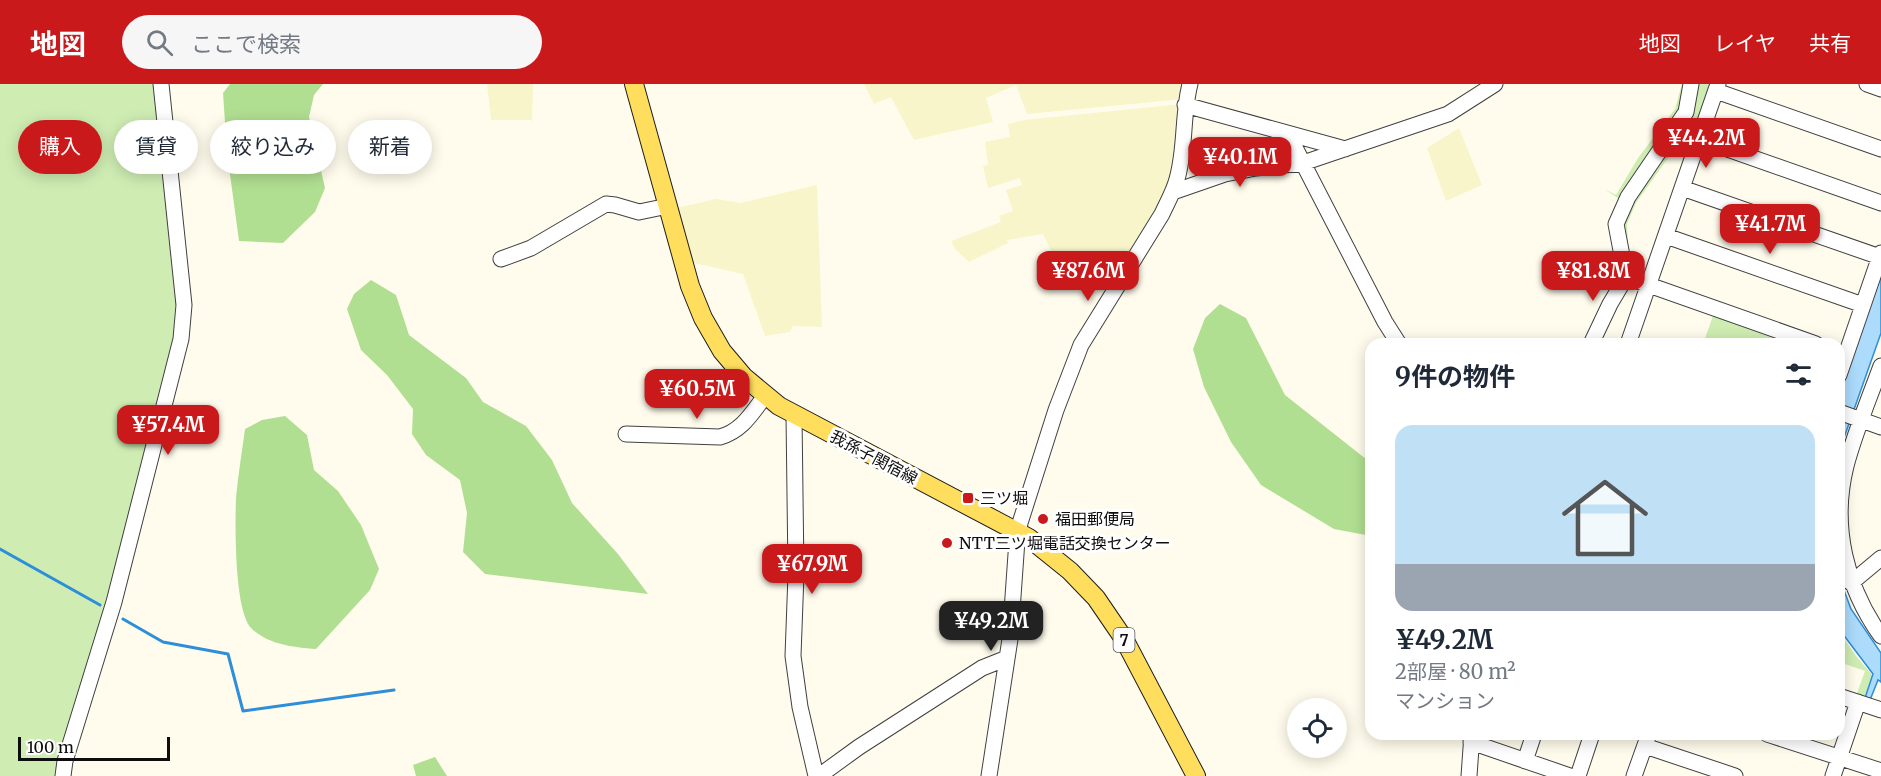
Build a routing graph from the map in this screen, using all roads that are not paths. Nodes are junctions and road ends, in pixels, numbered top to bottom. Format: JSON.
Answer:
{"nodes":[{"id":1,"x":161,"y":84,"type":"edge"},
{"id":2,"x":634,"y":84,"type":"edge"},
{"id":3,"x":1190,"y":84,"type":"edge"},
{"id":4,"x":1495,"y":84,"type":"edge"},
{"id":5,"x":1692,"y":84,"type":"edge"},
{"id":6,"x":1867,"y":84,"type":"edge"},
{"id":7,"x":1717,"y":88,"type":"edge"},
{"id":8,"x":1881,"y":89,"type":"edge"},
{"id":9,"x":1185,"y":105,"type":"junction"},
{"id":10,"x":1288,"y":134,"type":"junction"},
{"id":11,"x":1699,"y":139,"type":"junction"},
{"id":12,"x":1345,"y":149,"type":"junction"},
{"id":13,"x":1881,"y":149,"type":"edge"},
{"id":14,"x":1303,"y":164,"type":"junction"},
{"id":15,"x":1682,"y":188,"type":"junction"},
{"id":16,"x":1173,"y":192,"type":"junction"},
{"id":17,"x":1881,"y":203,"type":"edge"},
{"id":18,"x":668,"y":206,"type":"junction"},
{"id":19,"x":1666,"y":236,"type":"junction"},
{"id":20,"x":1880,"y":255,"type":"edge"},
{"id":21,"x":501,"y":259,"type":"dead end"},
{"id":22,"x":1626,"y":277,"type":"junction"},
{"id":23,"x":1648,"y":285,"type":"junction"},
{"id":24,"x":1863,"y":305,"type":"junction"},
{"id":25,"x":1396,"y":338,"type":"edge"},
{"id":26,"x":1594,"y":338,"type":"edge"},
{"id":27,"x":1635,"y":338,"type":"edge"},
{"id":28,"x":1799,"y":338,"type":"edge"},
{"id":29,"x":1845,"y":348,"type":"edge"},
{"id":30,"x":1881,"y":366,"type":"edge"},
{"id":31,"x":765,"y":396,"type":"junction"},
{"id":32,"x":794,"y":416,"type":"junction"},
{"id":33,"x":1851,"y":416,"type":"edge"},
{"id":34,"x":1881,"y":427,"type":"edge"},
{"id":35,"x":626,"y":434,"type":"dead end"},
{"id":36,"x":1845,"y":471,"type":"edge"},
{"id":37,"x":1018,"y":532,"type":"junction"},
{"id":38,"x":1881,"y":558,"type":"edge"},
{"id":39,"x":1845,"y":560,"type":"edge"},
{"id":40,"x":1851,"y":583,"type":"junction"},
{"id":41,"x":1881,"y":636,"type":"edge"},
{"id":42,"x":1007,"y":658,"type":"junction"},
{"id":43,"x":1845,"y":698,"type":"edge"},
{"id":44,"x":1858,"y":702,"type":"junction"},
{"id":45,"x":1881,"y":710,"type":"edge"},
{"id":46,"x":1472,"y":740,"type":"edge"},
{"id":47,"x":1477,"y":740,"type":"edge"},
{"id":48,"x":1532,"y":740,"type":"edge"},
{"id":49,"x":1591,"y":740,"type":"edge"},
{"id":50,"x":1647,"y":740,"type":"edge"},
{"id":51,"x":1786,"y":740,"type":"edge"},
{"id":52,"x":1845,"y":740,"type":"edge"},
{"id":53,"x":1845,"y":740,"type":"edge"},
{"id":54,"x":1839,"y":757,"type":"junction"},
{"id":55,"x":1525,"y":761,"type":"junction"},
{"id":56,"x":1881,"y":771,"type":"edge"},
{"id":57,"x":63,"y":776,"type":"edge"},
{"id":58,"x":818,"y":776,"type":"edge"},
{"id":59,"x":989,"y":776,"type":"edge"},
{"id":60,"x":1196,"y":776,"type":"edge"},
{"id":61,"x":1469,"y":776,"type":"edge"},
{"id":62,"x":1570,"y":776,"type":"edge"},
{"id":63,"x":1578,"y":776,"type":"edge"},
{"id":64,"x":1634,"y":776,"type":"edge"},
{"id":65,"x":1735,"y":776,"type":"edge"},
{"id":66,"x":1833,"y":776,"type":"edge"}],
"edges":[{"from":1,"to":57,"type":"street"},
{"from":2,"to":18,"type":"main road","name":"我孫子関宿線","number":"7"},
{"from":3,"to":9,"type":"street"},
{"from":4,"to":12,"type":"street"},
{"from":5,"to":22,"type":"street"},
{"from":6,"to":8,"type":"street"},
{"from":7,"to":11,"type":"street"},
{"from":7,"to":13,"type":"street"},
{"from":9,"to":10,"type":"street"},
{"from":9,"to":16,"type":"street"},
{"from":10,"to":12,"type":"street"},
{"from":10,"to":14,"type":"street"},
{"from":11,"to":15,"type":"street"},
{"from":11,"to":17,"type":"street"},
{"from":12,"to":14,"type":"street"},
{"from":14,"to":16,"type":"street"},
{"from":14,"to":25,"type":"street"},
{"from":15,"to":19,"type":"street"},
{"from":15,"to":20,"type":"street"},
{"from":16,"to":37,"type":"street"},
{"from":18,"to":21,"type":"street"},
{"from":18,"to":31,"type":"main road","name":"我孫子関宿線","number":"7"},
{"from":19,"to":23,"type":"street"},
{"from":19,"to":24,"type":"street"},
{"from":20,"to":24,"type":"street"},
{"from":22,"to":23,"type":"street"},
{"from":22,"to":26,"type":"street"},
{"from":23,"to":27,"type":"street"},
{"from":23,"to":28,"type":"street"},
{"from":24,"to":29,"type":"street"},
{"from":30,"to":33,"type":"street"},
{"from":31,"to":32,"type":"main road","name":"我孫子関宿線","number":"7"},
{"from":31,"to":35,"type":"street"},
{"from":32,"to":37,"type":"main road","name":"我孫子関宿線","number":"7"},
{"from":32,"to":58,"type":"street"},
{"from":33,"to":34,"type":"street"},
{"from":33,"to":36,"type":"street"},
{"from":37,"to":42,"type":"street"},
{"from":37,"to":60,"type":"main road","name":"我孫子関宿線","number":"7"},
{"from":38,"to":40,"type":"street"},
{"from":39,"to":40,"type":"street"},
{"from":40,"to":41,"type":"street"},
{"from":42,"to":58,"type":"street"},
{"from":42,"to":59,"type":"street"},
{"from":43,"to":44,"type":"street"},
{"from":44,"to":45,"type":"street"},
{"from":44,"to":53,"type":"street"},
{"from":46,"to":61,"type":"street"},
{"from":47,"to":55,"type":"street"},
{"from":48,"to":55,"type":"street"},
{"from":49,"to":63,"type":"street"},
{"from":50,"to":64,"type":"street"},
{"from":50,"to":65,"type":"street"},
{"from":51,"to":54,"type":"street"},
{"from":52,"to":54,"type":"street"},
{"from":54,"to":56,"type":"street"},
{"from":54,"to":66,"type":"street"},
{"from":55,"to":62,"type":"street"}]}
